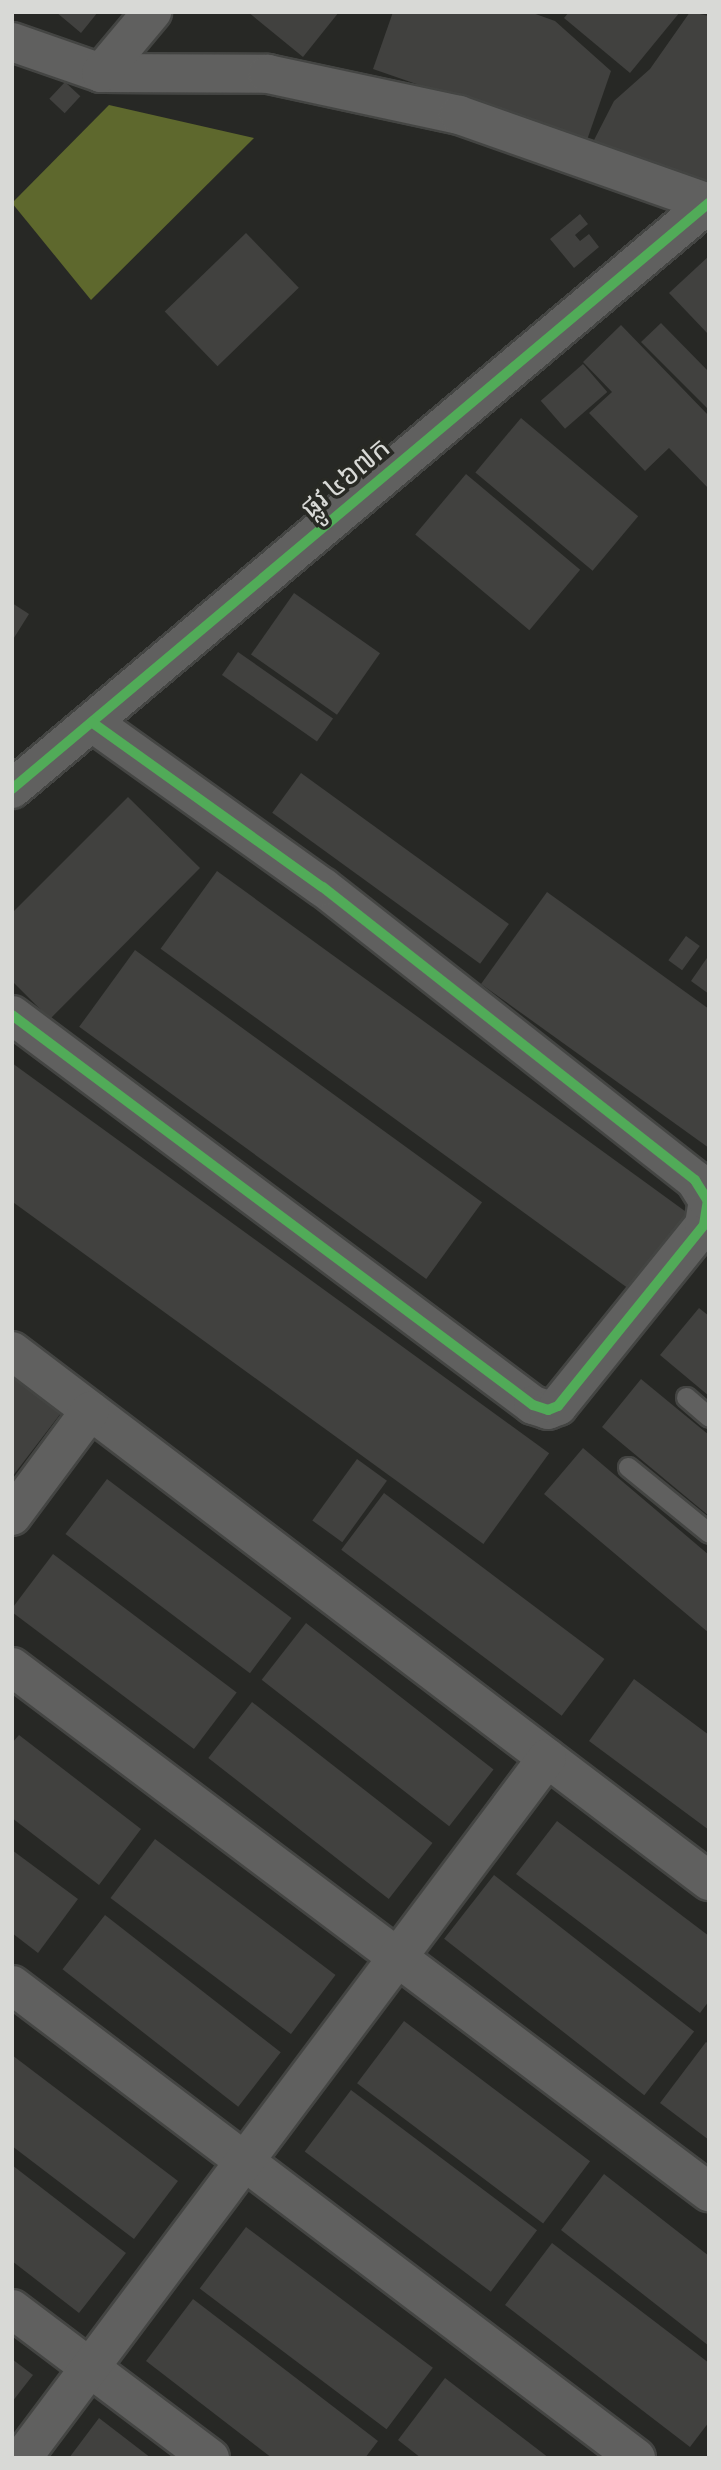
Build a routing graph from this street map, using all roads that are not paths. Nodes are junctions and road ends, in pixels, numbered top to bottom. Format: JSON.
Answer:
{"nodes":[{"id":1,"x":152,"y":12,"type":"edge"},
{"id":2,"x":13,"y":45,"type":"edge"},
{"id":3,"x":101,"y":73,"type":"junction"},
{"id":4,"x":709,"y":203,"type":"edge"},
{"id":5,"x":93,"y":723,"type":"junction"},
{"id":6,"x":12,"y":789,"type":"edge"},
{"id":7,"x":12,"y":1015,"type":"edge"},
{"id":8,"x":12,"y":1351,"type":"edge"},
{"id":9,"x":686,"y":1397,"type":"dead end"},
{"id":10,"x":90,"y":1411,"type":"junction"},
{"id":11,"x":709,"y":1417,"type":"edge"},
{"id":12,"x":628,"y":1467,"type":"dead end"},
{"id":13,"x":12,"y":1516,"type":"edge"},
{"id":14,"x":709,"y":1533,"type":"edge"},
{"id":15,"x":12,"y":1667,"type":"edge"},
{"id":16,"x":547,"y":1758,"type":"junction"},
{"id":17,"x":709,"y":1881,"type":"edge"},
{"id":18,"x":398,"y":1958,"type":"junction"},
{"id":19,"x":12,"y":1985,"type":"edge"},
{"id":20,"x":245,"y":2161,"type":"junction"},
{"id":21,"x":709,"y":2192,"type":"edge"},
{"id":22,"x":12,"y":2309,"type":"edge"},
{"id":23,"x":90,"y":2368,"type":"junction"},
{"id":24,"x":22,"y":2458,"type":"edge"},
{"id":25,"x":210,"y":2458,"type":"edge"},
{"id":26,"x":636,"y":2458,"type":"edge"}],
"edges":[{"from":1,"to":3,"type":"street"},
{"from":2,"to":3,"type":"street"},
{"from":3,"to":4,"type":"street"},
{"from":4,"to":5,"type":"street","name":"ផ្លូវ ៤៦៧ក"},
{"from":5,"to":6,"type":"street","name":"ផ្លូវ ៤៦៧ក"},
{"from":5,"to":7,"type":"street"},
{"from":8,"to":10,"type":"street"},
{"from":9,"to":11,"type":"lane"},
{"from":10,"to":13,"type":"street"},
{"from":10,"to":16,"type":"street"},
{"from":12,"to":14,"type":"lane"},
{"from":15,"to":18,"type":"street"},
{"from":16,"to":17,"type":"street"},
{"from":16,"to":18,"type":"street"},
{"from":18,"to":20,"type":"street"},
{"from":18,"to":21,"type":"street"},
{"from":19,"to":20,"type":"street"},
{"from":20,"to":23,"type":"street"},
{"from":20,"to":26,"type":"street"},
{"from":22,"to":23,"type":"street"},
{"from":23,"to":24,"type":"street"},
{"from":23,"to":25,"type":"street"}]}
